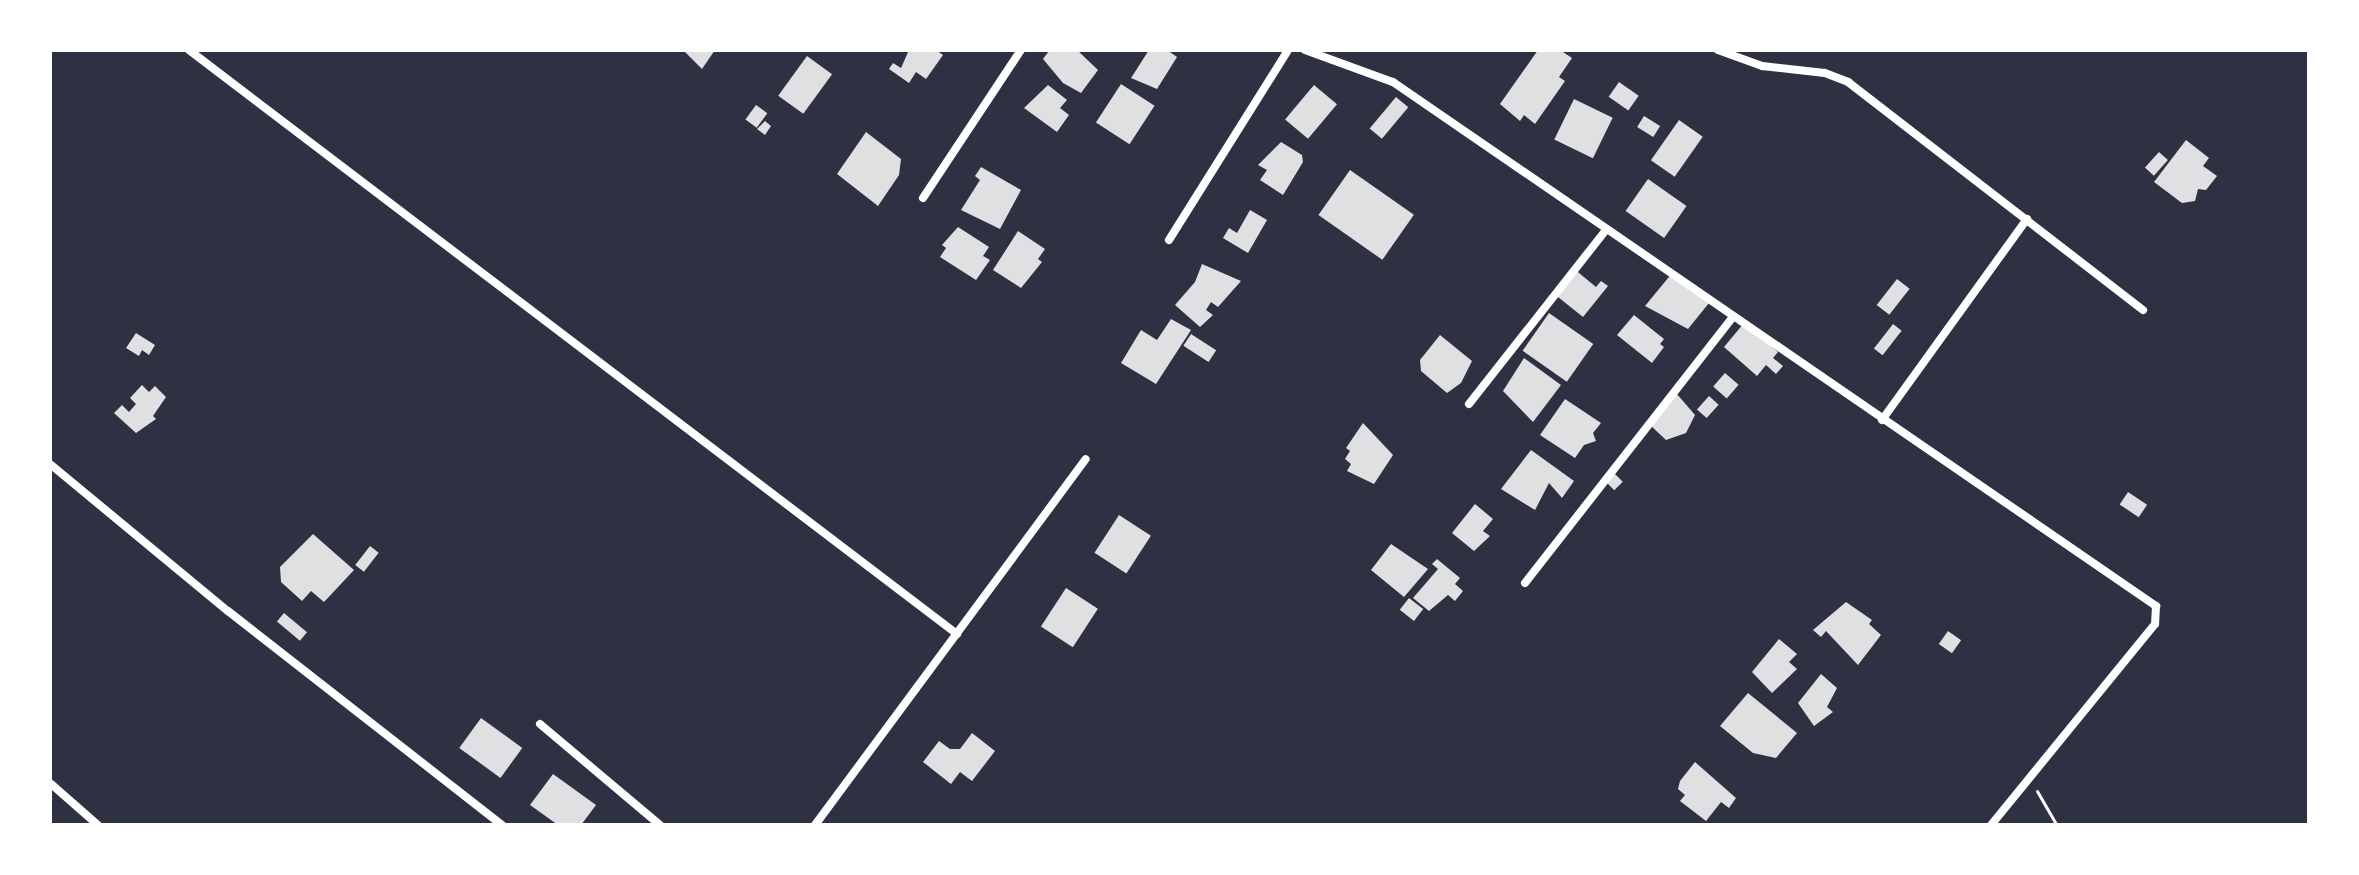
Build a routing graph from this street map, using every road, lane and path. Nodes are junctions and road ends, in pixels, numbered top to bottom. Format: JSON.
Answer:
{"nodes":[{"id":1,"x":189,"y":50,"type":"edge"},
{"id":2,"x":1021,"y":50,"type":"edge"},
{"id":3,"x":1288,"y":50,"type":"edge"},
{"id":4,"x":1305,"y":50,"type":"edge"},
{"id":5,"x":1718,"y":50,"type":"edge"},
{"id":6,"x":923,"y":198,"type":"dead end"},
{"id":7,"x":2027,"y":219,"type":"junction"},
{"id":8,"x":1605,"y":231,"type":"junction"},
{"id":9,"x":1169,"y":240,"type":"dead end"},
{"id":10,"x":2143,"y":310,"type":"dead end"},
{"id":11,"x":1732,"y":318,"type":"junction"},
{"id":12,"x":1469,"y":404,"type":"dead end"},
{"id":13,"x":1882,"y":420,"type":"junction"},
{"id":14,"x":1086,"y":459,"type":"dead end"},
{"id":15,"x":50,"y":464,"type":"edge"},
{"id":16,"x":1525,"y":583,"type":"dead end"},
{"id":17,"x":957,"y":634,"type":"junction"},
{"id":18,"x":540,"y":724,"type":"dead end"},
{"id":19,"x":2029,"y":778,"type":"junction"},
{"id":20,"x":50,"y":783,"type":"edge"},
{"id":21,"x":98,"y":825,"type":"edge"},
{"id":22,"x":502,"y":825,"type":"edge"},
{"id":23,"x":660,"y":825,"type":"edge"},
{"id":24,"x":815,"y":825,"type":"edge"},
{"id":25,"x":1991,"y":825,"type":"edge"},
{"id":26,"x":2057,"y":825,"type":"edge"}],
"edges":[{"from":1,"to":17,"type":"street"},
{"from":2,"to":6,"type":"street"},
{"from":3,"to":9,"type":"street"},
{"from":4,"to":8,"type":"street"},
{"from":5,"to":7,"type":"street"},
{"from":7,"to":10,"type":"street"},
{"from":7,"to":13,"type":"street"},
{"from":8,"to":11,"type":"street"},
{"from":8,"to":12,"type":"street"},
{"from":11,"to":13,"type":"street"},
{"from":11,"to":16,"type":"street"},
{"from":13,"to":19,"type":"street"},
{"from":14,"to":17,"type":"street"},
{"from":15,"to":22,"type":"street"},
{"from":17,"to":24,"type":"street"},
{"from":18,"to":23,"type":"street"},
{"from":19,"to":25,"type":"street"},
{"from":19,"to":26,"type":"path"},
{"from":20,"to":21,"type":"street"}]}
